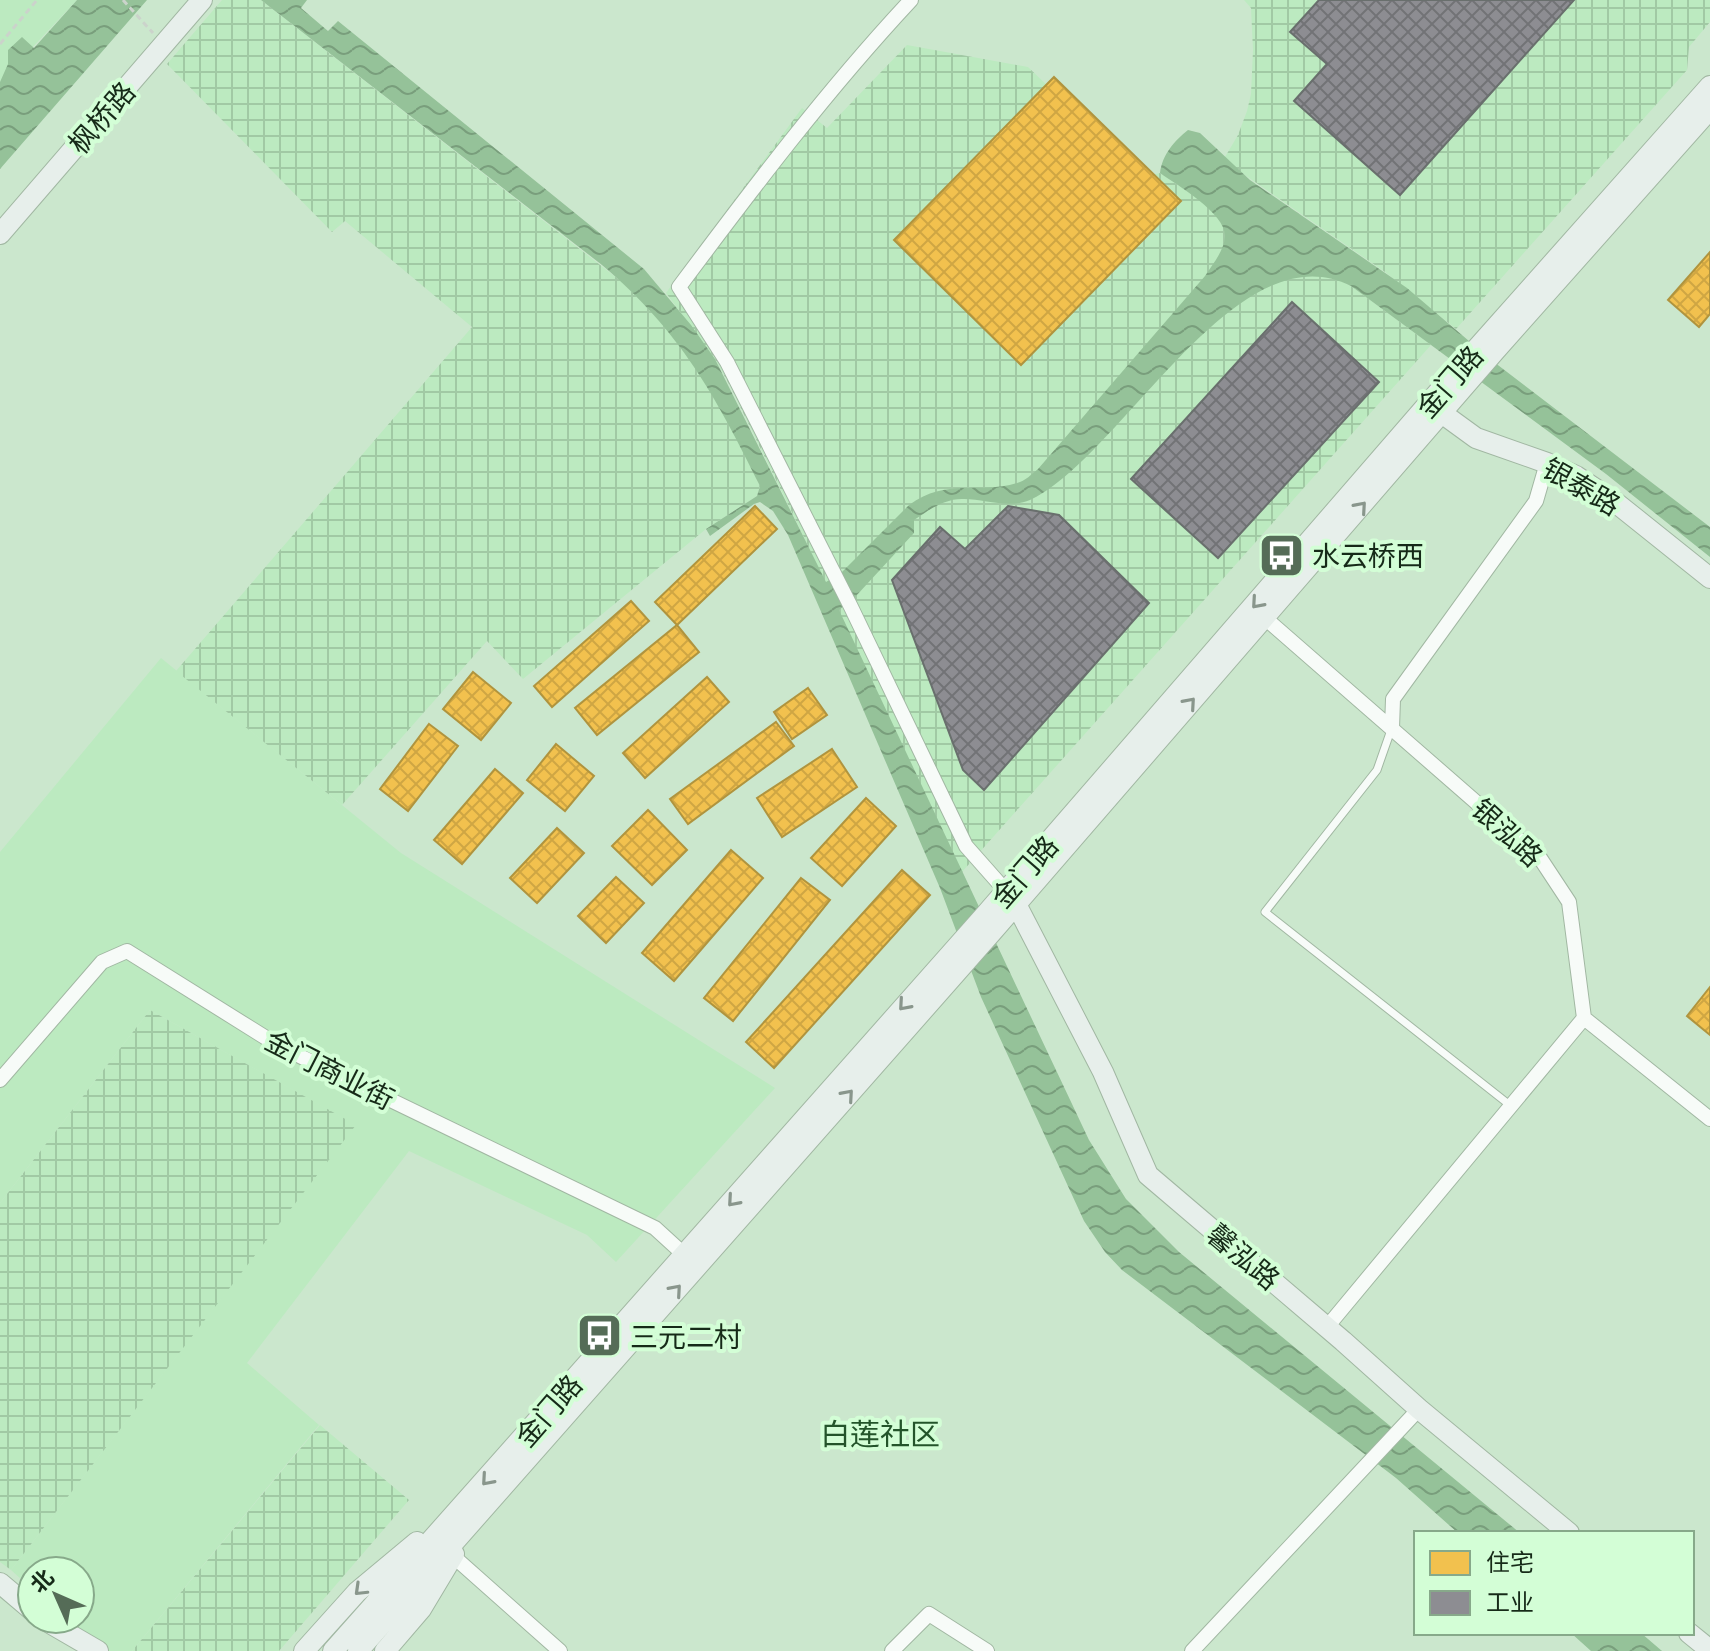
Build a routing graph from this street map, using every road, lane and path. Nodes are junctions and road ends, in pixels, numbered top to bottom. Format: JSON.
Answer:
{"nodes":[{"id":1,"x":37,"y":0,"type":"edge"},
{"id":2,"x":123,"y":0,"type":"edge"},
{"id":3,"x":202,"y":0,"type":"edge"},
{"id":4,"x":911,"y":0,"type":"edge"},
{"id":5,"x":138,"y":15,"type":"dead end"},
{"id":6,"x":0,"y":44,"type":"edge"},
{"id":7,"x":1710,"y":86,"type":"edge"},
{"id":8,"x":1710,"y":109,"type":"edge"},
{"id":9,"x":0,"y":234,"type":"edge"},
{"id":10,"x":1488,"y":347,"type":"junction"},
{"id":11,"x":1460,"y":379,"type":"junction"},
{"id":12,"x":1443,"y":414,"type":"junction"},
{"id":13,"x":1547,"y":463,"type":"junction"},
{"id":14,"x":1710,"y":578,"type":"edge"},
{"id":15,"x":1265,"y":618,"type":"junction"},
{"id":16,"x":1392,"y":728,"type":"junction"},
{"id":17,"x":1011,"y":898,"type":"junction"},
{"id":18,"x":1584,"y":1018,"type":"junction"},
{"id":19,"x":0,"y":1080,"type":"edge"},
{"id":20,"x":1511,"y":1106,"type":"junction"},
{"id":21,"x":1710,"y":1119,"type":"edge"},
{"id":22,"x":691,"y":1260,"type":"junction"},
{"id":23,"x":1327,"y":1327,"type":"junction"},
{"id":24,"x":1412,"y":1416,"type":"junction"},
{"id":25,"x":470,"y":1511,"type":"junction"},
{"id":26,"x":1566,"y":1531,"type":"edge"},
{"id":27,"x":453,"y":1556,"type":"junction"},
{"id":28,"x":0,"y":1583,"type":"edge"},
{"id":29,"x":16,"y":1596,"type":"edge"},
{"id":30,"x":374,"y":1618,"type":"junction"},
{"id":31,"x":70,"y":1635,"type":"edge"},
{"id":32,"x":1691,"y":1635,"type":"edge"},
{"id":33,"x":1710,"y":1650,"type":"edge"},
{"id":34,"x":98,"y":1651,"type":"edge"},
{"id":35,"x":304,"y":1651,"type":"edge"},
{"id":36,"x":333,"y":1651,"type":"edge"},
{"id":37,"x":358,"y":1651,"type":"edge"},
{"id":38,"x":385,"y":1651,"type":"edge"},
{"id":39,"x":560,"y":1651,"type":"edge"},
{"id":40,"x":892,"y":1651,"type":"edge"},
{"id":41,"x":987,"y":1651,"type":"edge"},
{"id":42,"x":1192,"y":1651,"type":"edge"}],
"edges":[{"from":1,"to":6,"type":"path"},
{"from":2,"to":5,"type":"path"},
{"from":3,"to":9,"type":"main road","name":"枫桥路"},
{"from":4,"to":17,"type":"street"},
{"from":7,"to":10,"type":"main road","name":"金门路"},
{"from":8,"to":10,"type":"main road","name":"金门路"},
{"from":10,"to":11,"type":"main road","name":"金门路"},
{"from":11,"to":12,"type":"main road","name":"金门路"},
{"from":11,"to":17,"type":"main road","name":"金门路","one_way":true},
{"from":12,"to":13,"type":"main road","name":"银泰路"},
{"from":15,"to":12,"type":"main road","name":"金门路","one_way":true},
{"from":13,"to":14,"type":"main road","name":"银泰路"},
{"from":13,"to":16,"type":"street"},
{"from":15,"to":16,"type":"street","name":"银泓路"},
{"from":17,"to":15,"type":"main road","name":"金门路","one_way":true},
{"from":16,"to":18,"type":"street","name":"银泓路"},
{"from":16,"to":20,"type":"lane"},
{"from":17,"to":22,"type":"main road","name":"金门路"},
{"from":17,"to":23,"type":"main road","name":"馨泓路"},
{"from":18,"to":20,"type":"street"},
{"from":18,"to":21,"type":"street"},
{"from":19,"to":22,"type":"street","name":"金门商业街"},
{"from":20,"to":23,"type":"street"},
{"from":22,"to":25,"type":"main road","name":"金门路"},
{"from":23,"to":24,"type":"main road","name":"馨泓路"},
{"from":24,"to":26,"type":"main road","name":"馨泓路"},
{"from":24,"to":42,"type":"street"},
{"from":25,"to":27,"type":"main road"},
{"from":25,"to":30,"type":"main road","name":"金门路"},
{"from":25,"to":35,"type":"main road","one_way":true},
{"from":27,"to":38,"type":"main road"},
{"from":27,"to":39,"type":"street"},
{"from":28,"to":29,"type":"main road"},
{"from":30,"to":36,"type":"main road","name":"金门路"},
{"from":30,"to":37,"type":"main road","name":"金门路"},
{"from":31,"to":34,"type":"main road"},
{"from":32,"to":33,"type":"main road"},
{"from":40,"to":41,"type":"street"}]}
